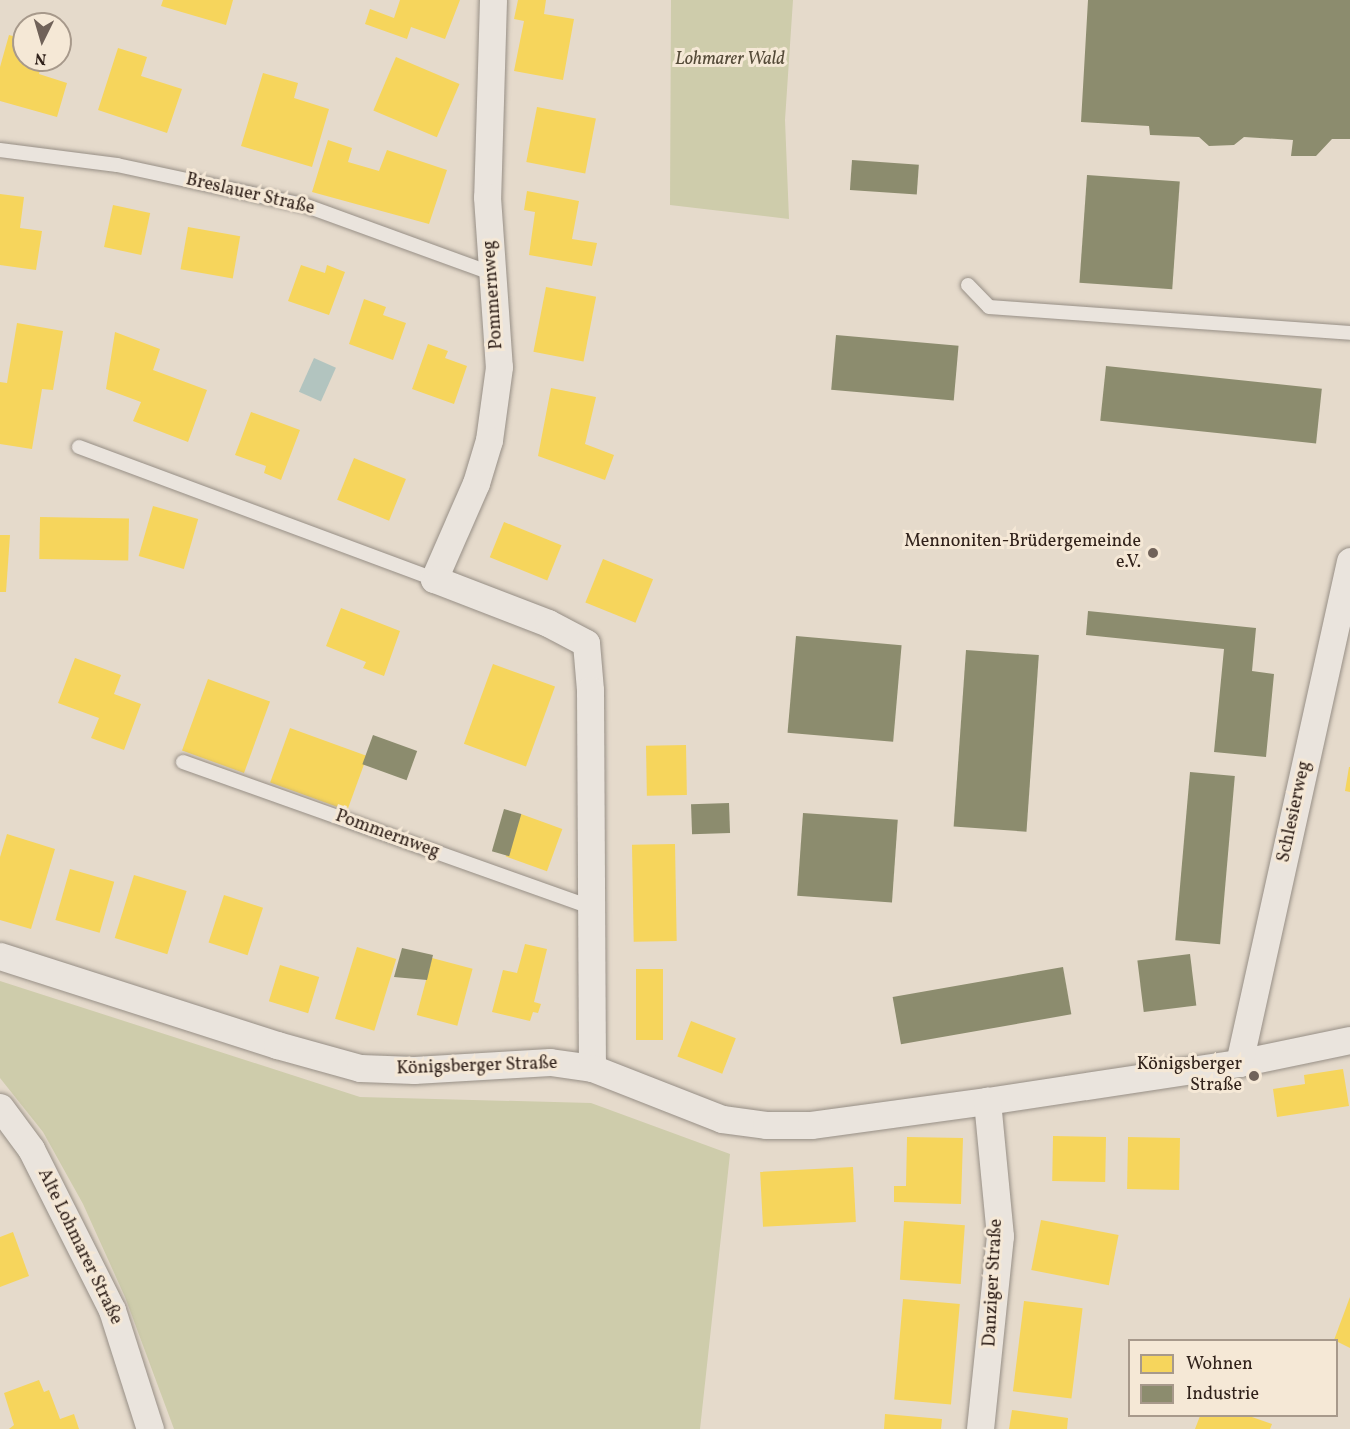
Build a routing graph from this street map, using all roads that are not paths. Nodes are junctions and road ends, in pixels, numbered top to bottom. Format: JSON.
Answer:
{"nodes":[{"id":1,"x":493,"y":0,"type":"edge"},
{"id":2,"x":0,"y":150,"type":"edge"},
{"id":3,"x":491,"y":273,"type":"junction"},
{"id":4,"x":968,"y":285,"type":"dead end"},
{"id":5,"x":1350,"y":333,"type":"edge"},
{"id":6,"x":79,"y":447,"type":"dead end"},
{"id":7,"x":1350,"y":561,"type":"edge"},
{"id":8,"x":434,"y":579,"type":"junction"},
{"id":9,"x":183,"y":762,"type":"dead end"},
{"id":10,"x":592,"y":908,"type":"junction"},
{"id":11,"x":0,"y":956,"type":"edge"},
{"id":12,"x":1350,"y":1040,"type":"edge"},
{"id":13,"x":1239,"y":1063,"type":"junction"},
{"id":14,"x":592,"y":1068,"type":"junction"},
{"id":15,"x":987,"y":1101,"type":"junction"},
{"id":16,"x":0,"y":1107,"type":"edge"},
{"id":17,"x":150,"y":1429,"type":"edge"},
{"id":18,"x":980,"y":1429,"type":"edge"}],
"edges":[{"from":1,"to":3,"type":"street","name":"Pommernweg"},
{"from":2,"to":3,"type":"lane","name":"Breslauer Straße"},
{"from":3,"to":8,"type":"street","name":"Pommernweg"},
{"from":4,"to":5,"type":"lane"},
{"from":6,"to":8,"type":"lane"},
{"from":7,"to":13,"type":"street","name":"Schlesierweg"},
{"from":8,"to":10,"type":"street"},
{"from":9,"to":10,"type":"lane","name":"Pommernweg"},
{"from":10,"to":14,"type":"street"},
{"from":11,"to":14,"type":"street","name":"Königsberger Straße"},
{"from":12,"to":13,"type":"street","name":"Königsberger Straße"},
{"from":13,"to":15,"type":"street","name":"Königsberger Straße"},
{"from":14,"to":15,"type":"street","name":"Königsberger Straße"},
{"from":15,"to":18,"type":"street","name":"Danziger Straße"},
{"from":16,"to":17,"type":"street","name":"Alte Lohmarer Straße"}]}
